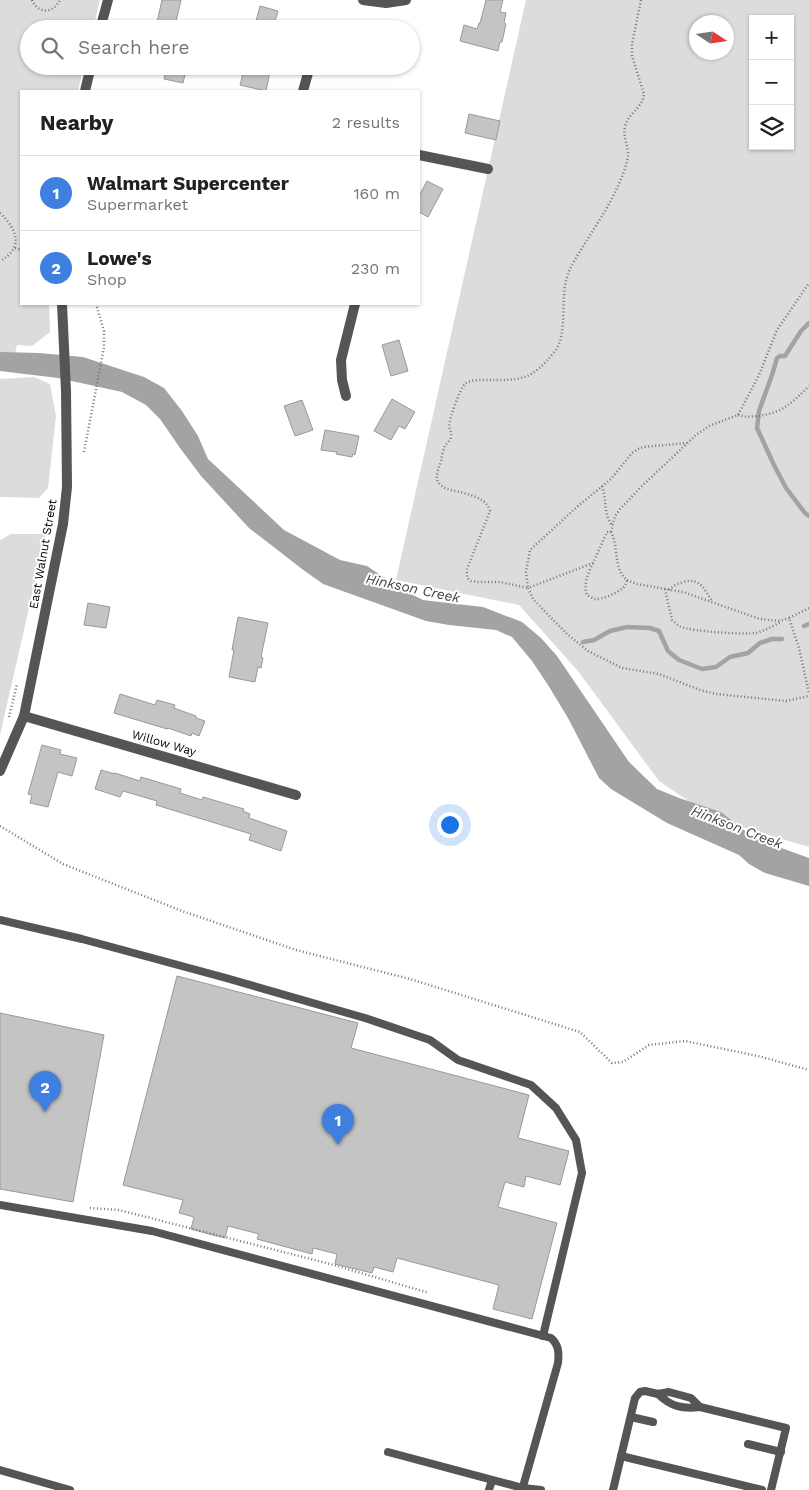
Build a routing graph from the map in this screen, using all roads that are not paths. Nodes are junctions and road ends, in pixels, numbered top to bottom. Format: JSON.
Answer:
{"nodes":[{"id":1,"x":108,"y":0,"type":"edge"},
{"id":2,"x":363,"y":0,"type":"edge"},
{"id":3,"x":406,"y":0,"type":"edge"},
{"id":4,"x":102,"y":20,"type":"edge"},
{"id":5,"x":89,"y":75,"type":"edge"},
{"id":6,"x":307,"y":75,"type":"edge"},
{"id":7,"x":85,"y":90,"type":"edge"},
{"id":8,"x":303,"y":90,"type":"edge"},
{"id":9,"x":420,"y":155,"type":"edge"},
{"id":10,"x":488,"y":169,"type":"dead end"},
{"id":11,"x":62,"y":305,"type":"edge"},
{"id":12,"x":356,"y":305,"type":"edge"},
{"id":13,"x":346,"y":396,"type":"dead end"},
{"id":14,"x":24,"y":716,"type":"junction"},
{"id":15,"x":0,"y":771,"type":"edge"},
{"id":16,"x":296,"y":795,"type":"dead end"},
{"id":17,"x":0,"y":920,"type":"edge"},
{"id":18,"x":0,"y":1205,"type":"edge"},
{"id":19,"x":543,"y":1336,"type":"junction"},
{"id":20,"x":631,"y":1417,"type":"junction"},
{"id":21,"x":653,"y":1422,"type":"dead end"},
{"id":22,"x":748,"y":1444,"type":"dead end"},
{"id":23,"x":388,"y":1452,"type":"dead end"},
{"id":24,"x":780,"y":1452,"type":"junction"},
{"id":25,"x":621,"y":1456,"type":"junction"},
{"id":26,"x":0,"y":1470,"type":"edge"},
{"id":27,"x":492,"y":1480,"type":"junction"},
{"id":28,"x":51,"y":1488,"type":"edge"},
{"id":29,"x":522,"y":1489,"type":"edge"},
{"id":30,"x":70,"y":1490,"type":"edge"},
{"id":31,"x":489,"y":1490,"type":"edge"},
{"id":32,"x":541,"y":1490,"type":"edge"},
{"id":33,"x":614,"y":1490,"type":"edge"},
{"id":34,"x":762,"y":1490,"type":"edge"},
{"id":35,"x":771,"y":1490,"type":"edge"}],
"edges":[{"from":1,"to":4,"type":"street"},
{"from":2,"to":3,"type":"street"},
{"from":5,"to":7,"type":"street"},
{"from":6,"to":8,"type":"street"},
{"from":9,"to":10,"type":"street"},
{"from":11,"to":14,"type":"street","name":"East Walnut Street"},
{"from":12,"to":13,"type":"street"},
{"from":14,"to":15,"type":"street","name":"East Walnut Street"},
{"from":14,"to":16,"type":"street","name":"Willow Way"},
{"from":17,"to":19,"type":"lane"},
{"from":18,"to":19,"type":"lane"},
{"from":19,"to":29,"type":"lane"},
{"from":20,"to":21,"type":"lane"},
{"from":20,"to":24,"type":"lane"},
{"from":20,"to":25,"type":"lane"},
{"from":22,"to":24,"type":"lane"},
{"from":23,"to":27,"type":"lane"},
{"from":24,"to":35,"type":"lane"},
{"from":25,"to":33,"type":"lane"},
{"from":25,"to":34,"type":"lane"},
{"from":26,"to":28,"type":"lane"},
{"from":27,"to":29,"type":"lane"},
{"from":27,"to":31,"type":"lane"},
{"from":28,"to":30,"type":"lane"},
{"from":29,"to":32,"type":"lane"}]}
